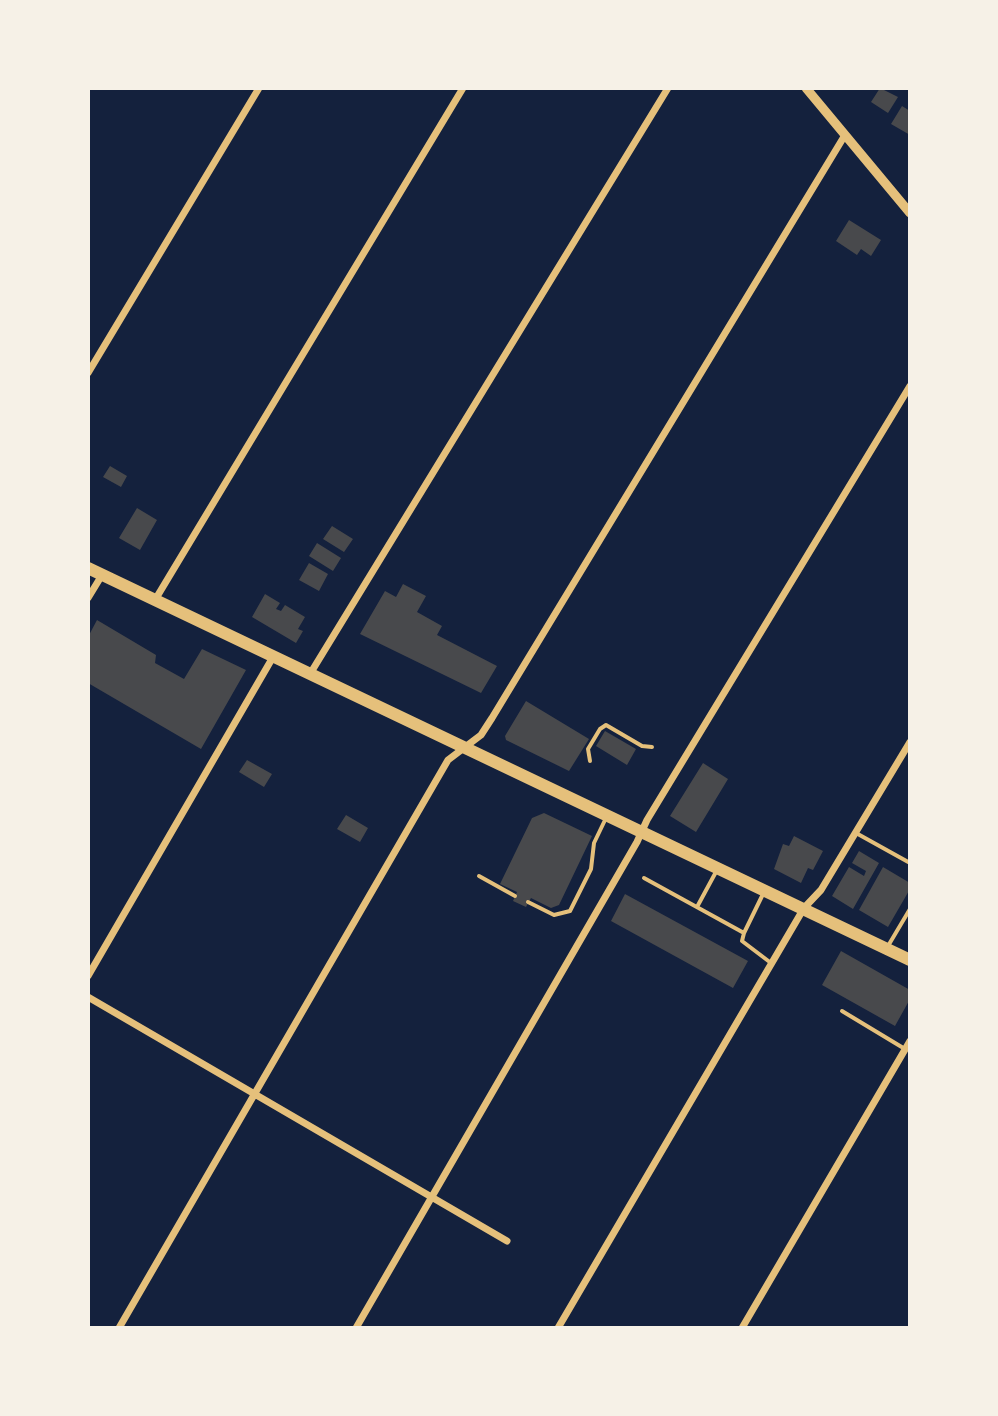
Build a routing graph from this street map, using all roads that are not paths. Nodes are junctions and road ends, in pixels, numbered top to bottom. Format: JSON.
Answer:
{"nodes":[{"id":1,"x":259,"y":88,"type":"edge"},
{"id":2,"x":463,"y":88,"type":"edge"},
{"id":3,"x":668,"y":88,"type":"edge"},
{"id":4,"x":806,"y":88,"type":"edge"},
{"id":5,"x":845,"y":135,"type":"junction"},
{"id":6,"x":910,"y":213,"type":"edge"},
{"id":7,"x":88,"y":373,"type":"edge"},
{"id":8,"x":910,"y":386,"type":"edge"},
{"id":9,"x":88,"y":568,"type":"edge"},
{"id":10,"x":102,"y":575,"type":"junction"},
{"id":11,"x":88,"y":598,"type":"edge"},
{"id":12,"x":155,"y":600,"type":"junction"},
{"id":13,"x":273,"y":657,"type":"junction"},
{"id":14,"x":310,"y":674,"type":"junction"},
{"id":15,"x":910,"y":742,"type":"edge"},
{"id":16,"x":464,"y":747,"type":"junction"},
{"id":17,"x":652,"y":747,"type":"dead end"},
{"id":18,"x":590,"y":761,"type":"dead end"},
{"id":19,"x":607,"y":815,"type":"junction"},
{"id":20,"x":642,"y":832,"type":"junction"},
{"id":21,"x":856,"y":832,"type":"junction"},
{"id":22,"x":910,"y":863,"type":"edge"},
{"id":23,"x":718,"y":868,"type":"junction"},
{"id":24,"x":479,"y":876,"type":"dead end"},
{"id":25,"x":644,"y":878,"type":"dead end"},
{"id":26,"x":765,"y":890,"type":"junction"},
{"id":27,"x":515,"y":896,"type":"dead end"},
{"id":28,"x":528,"y":902,"type":"dead end"},
{"id":29,"x":697,"y":907,"type":"junction"},
{"id":30,"x":804,"y":908,"type":"junction"},
{"id":31,"x":910,"y":909,"type":"edge"},
{"id":32,"x":744,"y":933,"type":"junction"},
{"id":33,"x":886,"y":948,"type":"junction"},
{"id":34,"x":910,"y":960,"type":"edge"},
{"id":35,"x":772,"y":963,"type":"junction"},
{"id":36,"x":88,"y":976,"type":"edge"},
{"id":37,"x":88,"y":997,"type":"edge"},
{"id":38,"x":842,"y":1011,"type":"dead end"},
{"id":39,"x":910,"y":1041,"type":"edge"},
{"id":40,"x":905,"y":1049,"type":"junction"},
{"id":41,"x":254,"y":1094,"type":"junction"},
{"id":42,"x":432,"y":1197,"type":"junction"},
{"id":43,"x":507,"y":1241,"type":"dead end"},
{"id":44,"x":119,"y":1328,"type":"edge"},
{"id":45,"x":356,"y":1328,"type":"edge"},
{"id":46,"x":558,"y":1328,"type":"edge"},
{"id":47,"x":742,"y":1328,"type":"edge"}],
"edges":[{"from":1,"to":7,"type":"street"},
{"from":2,"to":12,"type":"street"},
{"from":3,"to":14,"type":"street"},
{"from":4,"to":5,"type":"street"},
{"from":5,"to":6,"type":"street"},
{"from":5,"to":16,"type":"street"},
{"from":8,"to":20,"type":"street"},
{"from":9,"to":10,"type":"main road"},
{"from":10,"to":11,"type":"street"},
{"from":10,"to":12,"type":"main road"},
{"from":12,"to":13,"type":"main road"},
{"from":13,"to":14,"type":"main road"},
{"from":13,"to":36,"type":"street"},
{"from":14,"to":16,"type":"main road"},
{"from":15,"to":21,"type":"street"},
{"from":16,"to":19,"type":"main road"},
{"from":16,"to":41,"type":"street"},
{"from":17,"to":18,"type":"lane"},
{"from":19,"to":20,"type":"main road"},
{"from":19,"to":28,"type":"lane"},
{"from":20,"to":23,"type":"main road"},
{"from":20,"to":42,"type":"street"},
{"from":21,"to":22,"type":"lane"},
{"from":21,"to":30,"type":"street"},
{"from":23,"to":26,"type":"main road"},
{"from":23,"to":29,"type":"lane"},
{"from":24,"to":27,"type":"lane"},
{"from":25,"to":29,"type":"lane"},
{"from":26,"to":30,"type":"main road"},
{"from":26,"to":32,"type":"lane"},
{"from":29,"to":32,"type":"lane"},
{"from":30,"to":33,"type":"main road"},
{"from":30,"to":35,"type":"street"},
{"from":31,"to":33,"type":"lane"},
{"from":32,"to":35,"type":"lane"},
{"from":33,"to":34,"type":"main road"},
{"from":35,"to":46,"type":"street"},
{"from":37,"to":41,"type":"street"},
{"from":38,"to":40,"type":"lane"},
{"from":39,"to":40,"type":"street"},
{"from":40,"to":47,"type":"street"},
{"from":41,"to":42,"type":"street"},
{"from":41,"to":44,"type":"street"},
{"from":42,"to":43,"type":"street"},
{"from":42,"to":45,"type":"street"}]}
